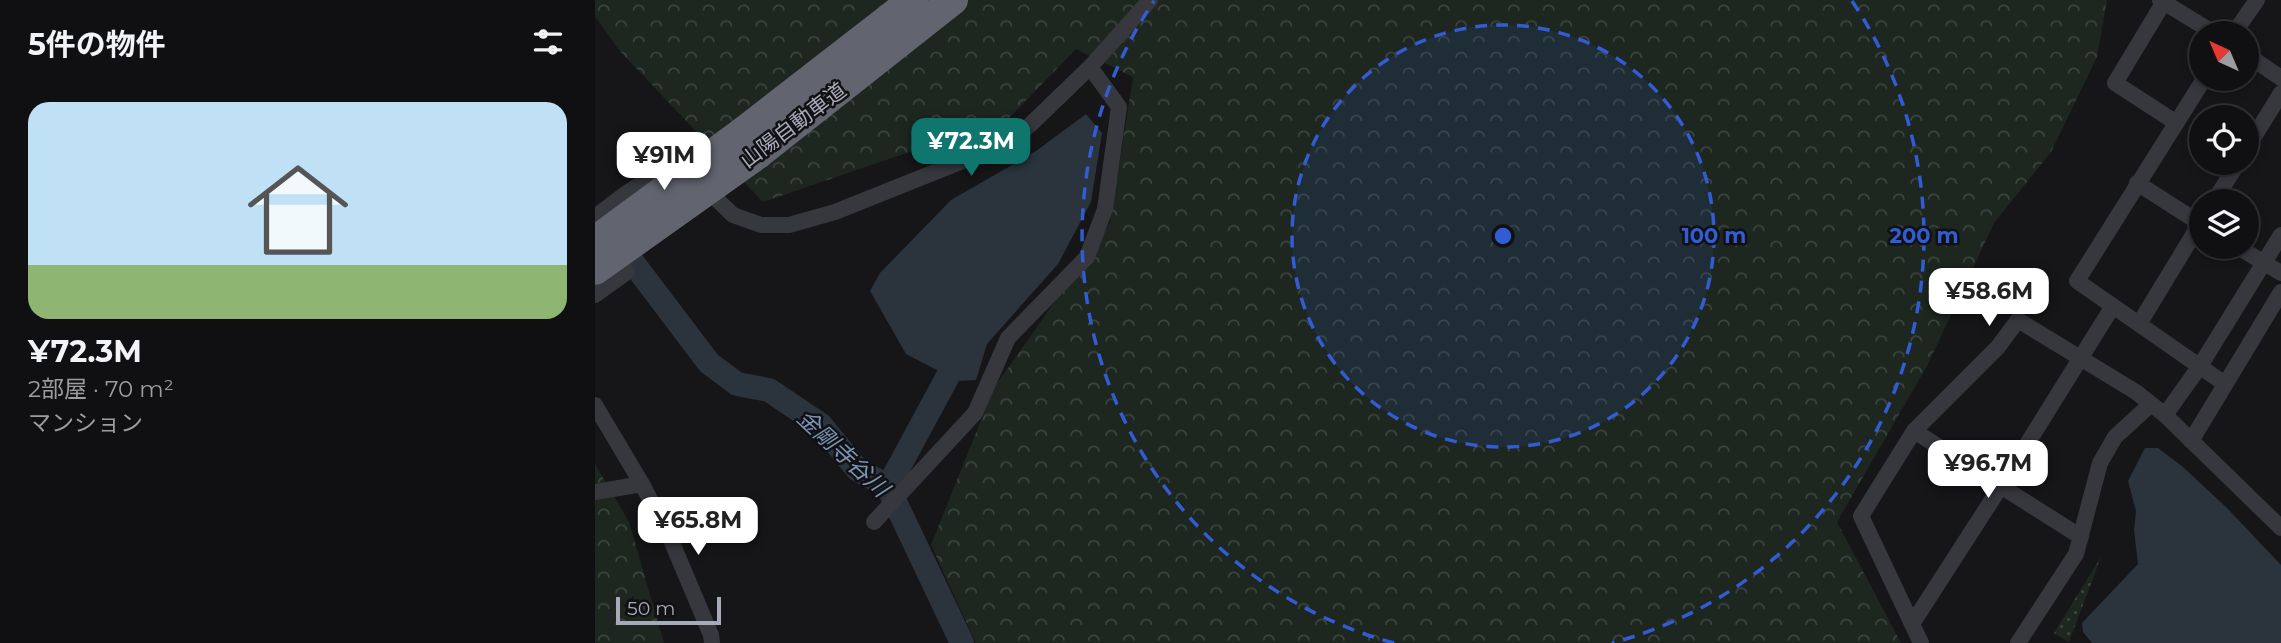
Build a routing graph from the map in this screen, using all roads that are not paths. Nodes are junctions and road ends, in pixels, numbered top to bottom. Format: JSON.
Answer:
{"nodes":[{"id":1,"x":953,"y":0,"type":"edge"},
{"id":2,"x":1150,"y":0,"type":"edge"},
{"id":3,"x":2257,"y":0,"type":"edge"},
{"id":4,"x":2163,"y":1,"type":"edge"},
{"id":5,"x":911,"y":2,"type":"edge"},
{"id":6,"x":2195,"y":21,"type":"edge"},
{"id":7,"x":2242,"y":21,"type":"edge"},
{"id":8,"x":2259,"y":63,"type":"edge"},
{"id":9,"x":1090,"y":66,"type":"junction"},
{"id":10,"x":2281,"y":78,"type":"edge"},
{"id":11,"x":2196,"y":91,"type":"edge"},
{"id":12,"x":2281,"y":93,"type":"edge"},
{"id":13,"x":2175,"y":122,"type":"junction"},
{"id":14,"x":2259,"y":129,"type":"edge"},
{"id":15,"x":751,"y":142,"type":"junction"},
{"id":16,"x":2137,"y":183,"type":"junction"},
{"id":17,"x":2189,"y":216,"type":"edge"},
{"id":18,"x":595,"y":217,"type":"edge"},
{"id":19,"x":2281,"y":235,"type":"edge"},
{"id":20,"x":595,"y":239,"type":"edge"},
{"id":21,"x":2189,"y":243,"type":"edge"},
{"id":22,"x":2258,"y":259,"type":"edge"},
{"id":23,"x":2264,"y":263,"type":"junction"},
{"id":24,"x":595,"y":270,"type":"edge"},
{"id":25,"x":2281,"y":273,"type":"edge"},
{"id":26,"x":2281,"y":292,"type":"edge"},
{"id":27,"x":595,"y":295,"type":"edge"},
{"id":28,"x":2113,"y":306,"type":"junction"},
{"id":29,"x":2139,"y":324,"type":"junction"},
{"id":30,"x":2081,"y":358,"type":"junction"},
{"id":31,"x":2200,"y":366,"type":"junction"},
{"id":32,"x":2225,"y":384,"type":"junction"},
{"id":33,"x":2151,"y":404,"type":"junction"},
{"id":34,"x":595,"y":405,"type":"edge"},
{"id":35,"x":2165,"y":415,"type":"junction"},
{"id":36,"x":1914,"y":431,"type":"junction"},
{"id":37,"x":2191,"y":441,"type":"junction"},
{"id":38,"x":642,"y":484,"type":"junction"},
{"id":39,"x":2001,"y":486,"type":"junction"},
{"id":40,"x":595,"y":492,"type":"edge"},
{"id":41,"x":874,"y":522,"type":"dead end"},
{"id":42,"x":2281,"y":527,"type":"edge"},
{"id":43,"x":2081,"y":537,"type":"junction"},
{"id":44,"x":1912,"y":624,"type":"junction"},
{"id":45,"x":712,"y":643,"type":"edge"},
{"id":46,"x":1921,"y":643,"type":"edge"},
{"id":47,"x":2018,"y":643,"type":"edge"}],
"edges":[{"from":1,"to":15,"type":"highway","name":"山陽自動車道"},
{"from":2,"to":9,"type":"street"},
{"from":3,"to":7,"type":"street"},
{"from":4,"to":6,"type":"street"},
{"from":4,"to":13,"type":"street"},
{"from":5,"to":15,"type":"highway","name":"山陽自動車道"},
{"from":8,"to":10,"type":"street"},
{"from":9,"to":18,"type":"street"},
{"from":9,"to":41,"type":"street"},
{"from":11,"to":13,"type":"street"},
{"from":12,"to":14,"type":"street"},
{"from":13,"to":16,"type":"street"},
{"from":15,"to":20,"type":"highway","name":"山陽自動車道","bridge":true},
{"from":15,"to":24,"type":"highway","name":"山陽自動車道","bridge":true},
{"from":16,"to":17,"type":"street"},
{"from":16,"to":28,"type":"street"},
{"from":19,"to":23,"type":"street"},
{"from":20,"to":27,"type":"street"},
{"from":21,"to":29,"type":"street"},
{"from":22,"to":23,"type":"street"},
{"from":23,"to":25,"type":"street"},
{"from":23,"to":31,"type":"street"},
{"from":26,"to":32,"type":"street"},
{"from":28,"to":29,"type":"street"},
{"from":28,"to":30,"type":"street"},
{"from":29,"to":31,"type":"street"},
{"from":30,"to":33,"type":"street"},
{"from":30,"to":36,"type":"street"},
{"from":30,"to":39,"type":"street"},
{"from":31,"to":32,"type":"street"},
{"from":31,"to":35,"type":"street"},
{"from":32,"to":37,"type":"street"},
{"from":33,"to":35,"type":"street"},
{"from":33,"to":43,"type":"street"},
{"from":34,"to":38,"type":"street"},
{"from":35,"to":37,"type":"street"},
{"from":36,"to":39,"type":"street"},
{"from":36,"to":44,"type":"street"},
{"from":37,"to":42,"type":"street"},
{"from":38,"to":40,"type":"street"},
{"from":38,"to":45,"type":"street"},
{"from":39,"to":43,"type":"street"},
{"from":39,"to":44,"type":"street"},
{"from":43,"to":47,"type":"street"},
{"from":44,"to":46,"type":"street"}]}
